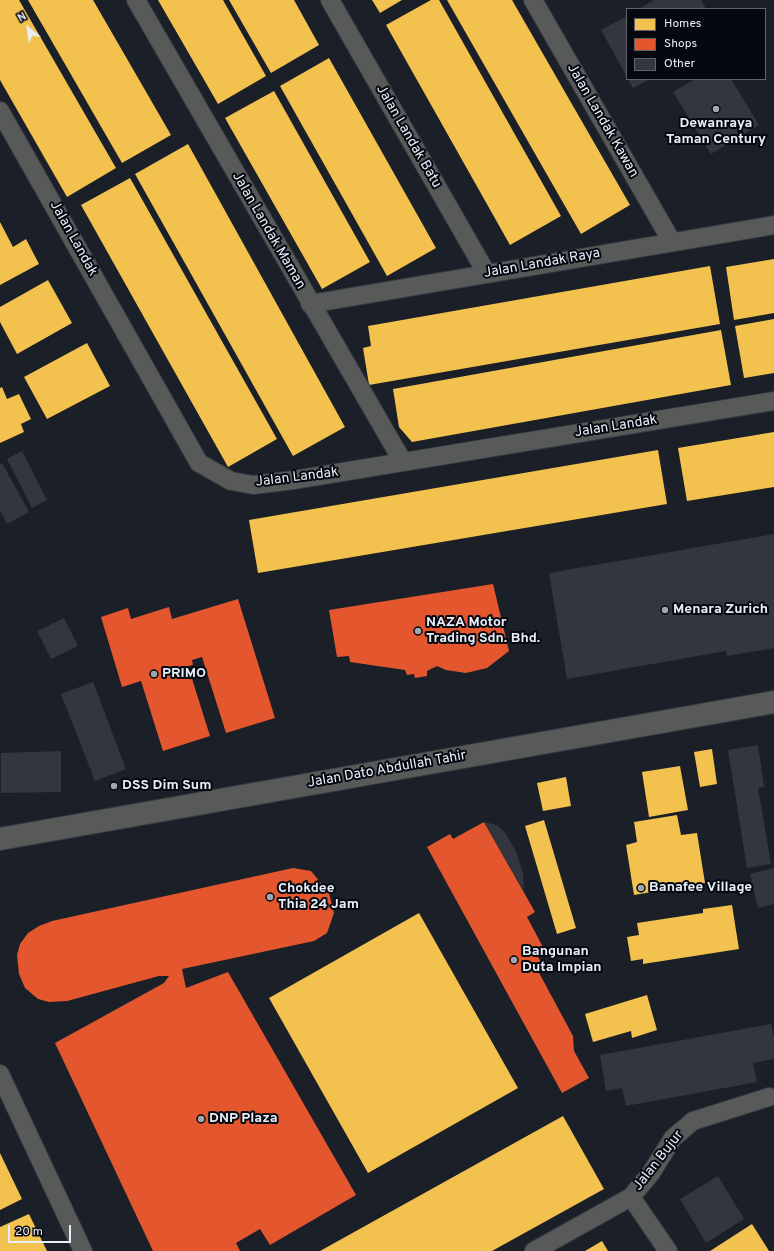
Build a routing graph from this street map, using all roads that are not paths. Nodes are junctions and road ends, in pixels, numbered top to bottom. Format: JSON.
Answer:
{"nodes":[{"id":1,"x":136,"y":0,"type":"edge"},
{"id":2,"x":330,"y":0,"type":"edge"},
{"id":3,"x":533,"y":0,"type":"edge"},
{"id":4,"x":0,"y":111,"type":"edge"},
{"id":5,"x":774,"y":225,"type":"edge"},
{"id":6,"x":672,"y":242,"type":"junction"},
{"id":7,"x":487,"y":274,"type":"junction"},
{"id":8,"x":310,"y":304,"type":"junction"},
{"id":9,"x":774,"y":401,"type":"edge"},
{"id":10,"x":403,"y":462,"type":"junction"},
{"id":11,"x":774,"y":702,"type":"edge"},
{"id":12,"x":0,"y":840,"type":"edge"},
{"id":13,"x":0,"y":1074,"type":"edge"},
{"id":14,"x":769,"y":1097,"type":"dead end"},
{"id":15,"x":631,"y":1197,"type":"junction"},
{"id":16,"x":83,"y":1251,"type":"edge"},
{"id":17,"x":534,"y":1251,"type":"edge"},
{"id":18,"x":668,"y":1251,"type":"edge"}],
"edges":[{"from":1,"to":8,"type":"street","name":"Jalan Landak Maman"},
{"from":2,"to":7,"type":"street","name":"Jalan Landak Batu"},
{"from":3,"to":6,"type":"street","name":"Jalan Landak Kawan"},
{"from":4,"to":10,"type":"street","name":"Jalan Landak"},
{"from":5,"to":6,"type":"street","name":"Jalan Landak Raya"},
{"from":6,"to":7,"type":"street","name":"Jalan Landak Raya"},
{"from":7,"to":8,"type":"street","name":"Jalan Landak Raya"},
{"from":8,"to":10,"type":"street","name":"Jalan Landak Maman"},
{"from":9,"to":10,"type":"street","name":"Jalan Landak"},
{"from":11,"to":12,"type":"street","name":"Jalan Dato Abdullah Tahir"},
{"from":13,"to":16,"type":"street"},
{"from":14,"to":15,"type":"street","name":"Jalan Bujur"},
{"from":15,"to":17,"type":"street","name":"Jalan Bujur"},
{"from":15,"to":18,"type":"street"}]}
